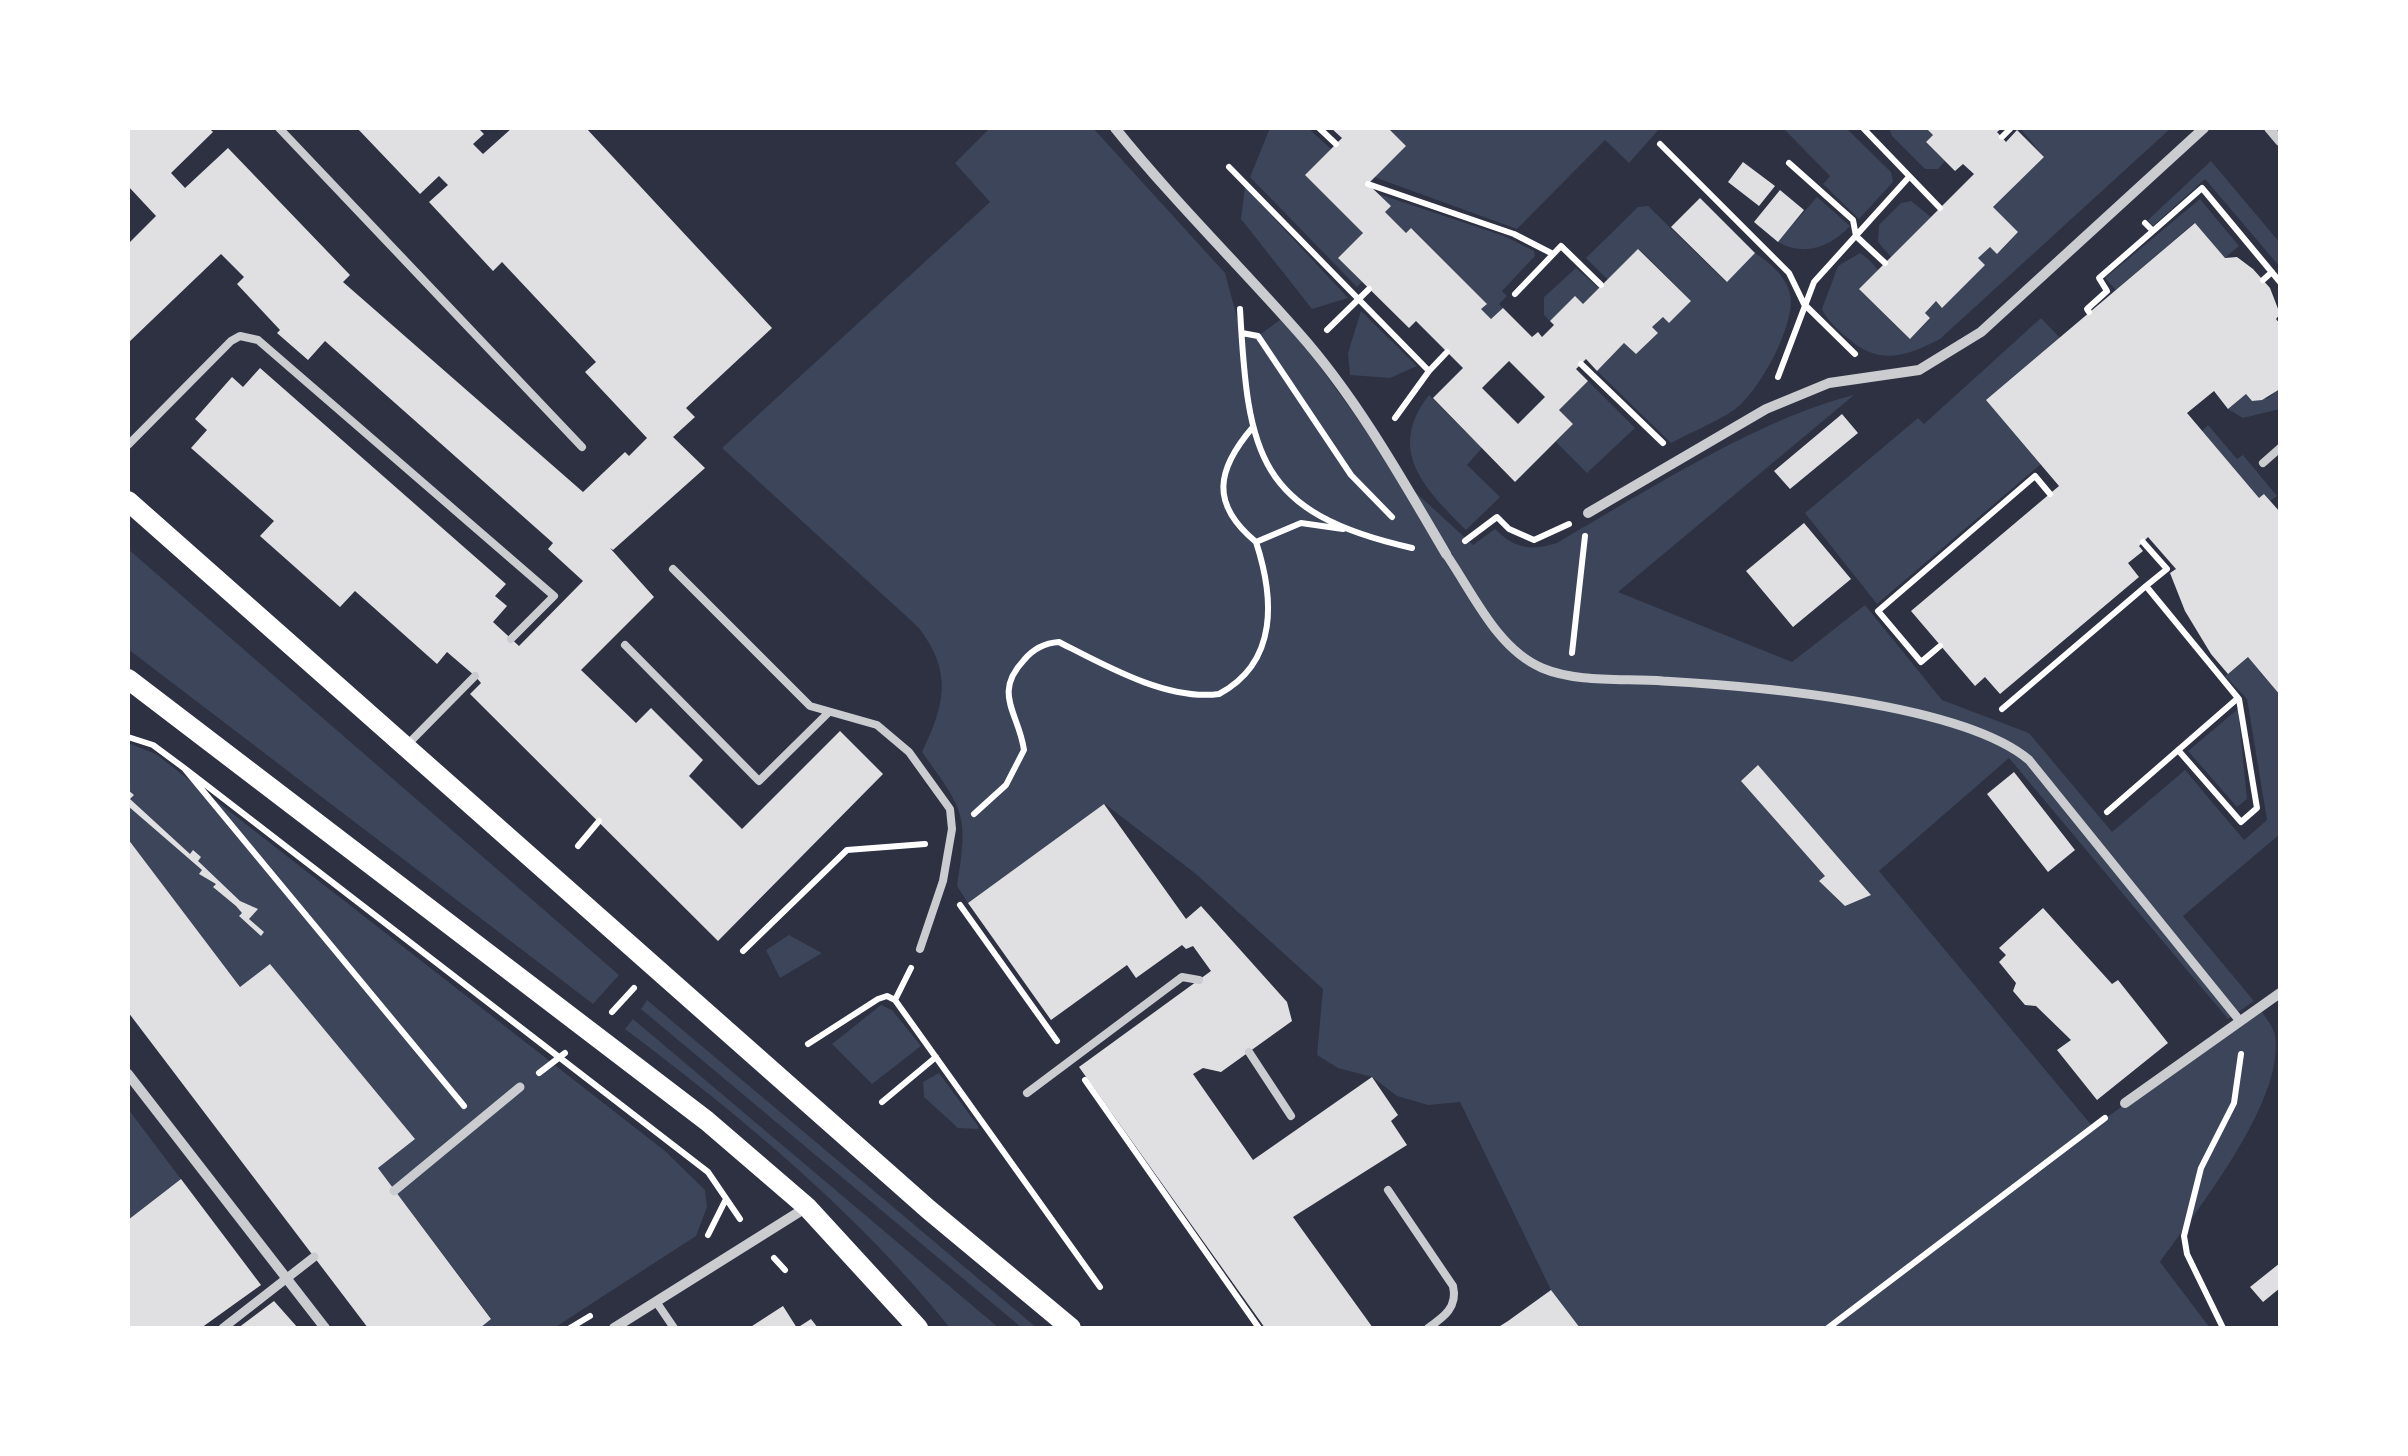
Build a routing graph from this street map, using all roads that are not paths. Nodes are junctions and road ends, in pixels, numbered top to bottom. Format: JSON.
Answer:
{"nodes":[{"id":1,"x":279,"y":128,"type":"edge"},
{"id":2,"x":1115,"y":128,"type":"edge"},
{"id":3,"x":2204,"y":128,"type":"edge"},
{"id":4,"x":2269,"y":128,"type":"edge"},
{"id":5,"x":2280,"y":140,"type":"edge"},
{"id":6,"x":128,"y":445,"type":"edge"},
{"id":7,"x":582,"y":447,"type":"dead end"},
{"id":8,"x":2280,"y":448,"type":"edge"},
{"id":9,"x":2264,"y":462,"type":"dead end"},
{"id":10,"x":128,"y":501,"type":"edge"},
{"id":11,"x":1588,"y":513,"type":"road end"},
{"id":12,"x":1446,"y":554,"type":"joint"},
{"id":13,"x":673,"y":569,"type":"dead end"},
{"id":14,"x":512,"y":639,"type":"dead end"},
{"id":15,"x":625,"y":646,"type":"dead end"},
{"id":16,"x":474,"y":676,"type":"dead end"},
{"id":17,"x":128,"y":680,"type":"edge"},
{"id":18,"x":828,"y":713,"type":"junction"},
{"id":19,"x":405,"y":747,"type":"junction"},
{"id":20,"x":920,"y":949,"type":"road end"},
{"id":21,"x":1198,"y":980,"type":"dead end"},
{"id":22,"x":2280,"y":993,"type":"edge"},
{"id":23,"x":2240,"y":1021,"type":"junction"},
{"id":24,"x":1248,"y":1052,"type":"dead end"},
{"id":25,"x":128,"y":1074,"type":"edge"},
{"id":26,"x":520,"y":1088,"type":"dead end"},
{"id":27,"x":1027,"y":1093,"type":"dead end"},
{"id":28,"x":2125,"y":1104,"type":"road end"},
{"id":29,"x":1291,"y":1116,"type":"dead end"},
{"id":30,"x":1388,"y":1190,"type":"dead end"},
{"id":31,"x":394,"y":1191,"type":"dead end"},
{"id":32,"x":807,"y":1208,"type":"junction"},
{"id":33,"x":314,"y":1257,"type":"dead end"},
{"id":34,"x":286,"y":1278,"type":"junction"},
{"id":35,"x":657,"y":1303,"type":"junction"},
{"id":36,"x":223,"y":1328,"type":"edge"},
{"id":37,"x":326,"y":1328,"type":"edge"},
{"id":38,"x":614,"y":1328,"type":"edge"},
{"id":39,"x":674,"y":1328,"type":"edge"},
{"id":40,"x":918,"y":1328,"type":"edge"},
{"id":41,"x":1071,"y":1328,"type":"edge"},
{"id":42,"x":1428,"y":1328,"type":"edge"}],
"edges":[{"from":1,"to":7,"type":"lane"},
{"from":2,"to":12,"type":"street"},
{"from":3,"to":11,"type":"street"},
{"from":4,"to":5,"type":"street"},
{"from":6,"to":14,"type":"lane"},
{"from":8,"to":9,"type":"lane"},
{"from":10,"to":19,"type":"main road"},
{"from":12,"to":23,"type":"street"},
{"from":13,"to":18,"type":"lane"},
{"from":15,"to":18,"type":"lane"},
{"from":16,"to":19,"type":"lane"},
{"from":17,"to":32,"type":"main road"},
{"from":18,"to":20,"type":"lane"},
{"from":19,"to":41,"type":"main road"},
{"from":21,"to":27,"type":"lane"},
{"from":22,"to":23,"type":"street"},
{"from":23,"to":28,"type":"street"},
{"from":24,"to":29,"type":"lane"},
{"from":25,"to":34,"type":"street"},
{"from":26,"to":31,"type":"street"},
{"from":30,"to":42,"type":"lane"},
{"from":32,"to":35,"type":"street"},
{"from":32,"to":40,"type":"main road"},
{"from":33,"to":34,"type":"street"},
{"from":34,"to":36,"type":"street"},
{"from":34,"to":37,"type":"street"},
{"from":35,"to":38,"type":"street"},
{"from":35,"to":39,"type":"lane"}]}
